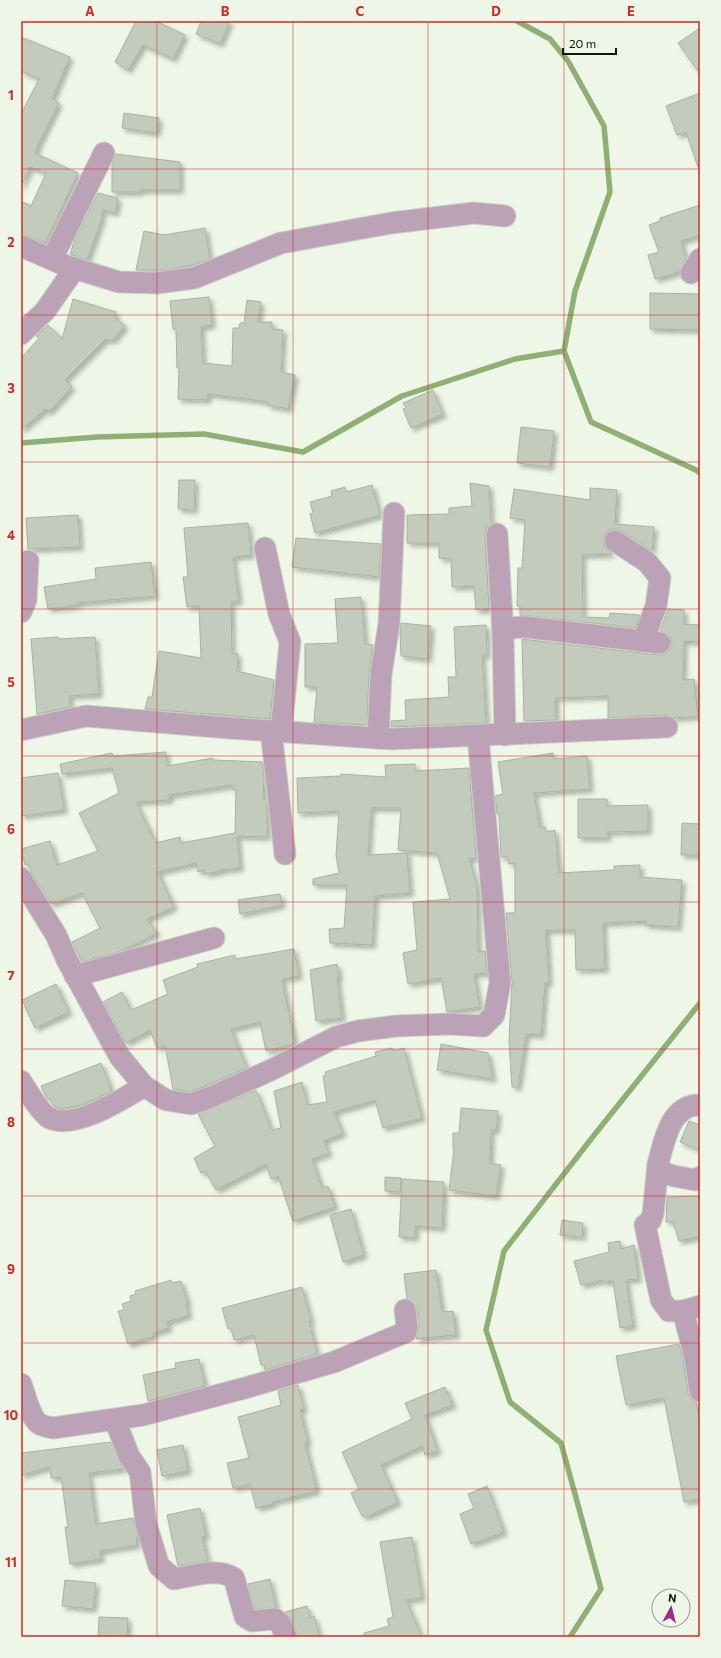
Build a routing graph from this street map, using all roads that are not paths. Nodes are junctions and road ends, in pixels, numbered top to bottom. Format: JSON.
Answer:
{"nodes":[{"id":1,"x":104,"y":154,"type":"dead end"},
{"id":2,"x":505,"y":216,"type":"dead end"},
{"id":3,"x":21,"y":246,"type":"edge"},
{"id":4,"x":52,"y":259,"type":"junction"},
{"id":5,"x":75,"y":268,"type":"junction"},
{"id":6,"x":21,"y":334,"type":"edge"},
{"id":7,"x":394,"y":513,"type":"dead end"},
{"id":8,"x":497,"y":534,"type":"dead end"},
{"id":9,"x":615,"y":541,"type":"dead end"},
{"id":10,"x":265,"y":548,"type":"dead end"},
{"id":11,"x":28,"y":562,"type":"dead end"},
{"id":12,"x":21,"y":612,"type":"edge"},
{"id":13,"x":503,"y":635,"type":"junction"},
{"id":14,"x":667,"y":727,"type":"dead end"},
{"id":15,"x":21,"y":730,"type":"edge"},
{"id":16,"x":276,"y":731,"type":"junction"},
{"id":17,"x":505,"y":735,"type":"junction"},
{"id":18,"x":478,"y":736,"type":"junction"},
{"id":19,"x":378,"y":738,"type":"junction"},
{"id":20,"x":285,"y":854,"type":"dead end"},
{"id":21,"x":21,"y":878,"type":"edge"},
{"id":22,"x":214,"y":938,"type":"dead end"},
{"id":23,"x":75,"y":976,"type":"junction"},
{"id":24,"x":21,"y":1081,"type":"edge"},
{"id":25,"x":144,"y":1086,"type":"junction"},
{"id":26,"x":700,"y":1105,"type":"edge"},
{"id":27,"x":658,"y":1164,"type":"junction"},
{"id":28,"x":700,"y":1177,"type":"edge"},
{"id":29,"x":691,"y":1309,"type":"edge"},
{"id":30,"x":406,"y":1310,"type":"dead end"},
{"id":31,"x":21,"y":1384,"type":"edge"},
{"id":32,"x":700,"y":1391,"type":"edge"},
{"id":33,"x":116,"y":1420,"type":"junction"},
{"id":34,"x":286,"y":1637,"type":"edge"}],
"edges":[{"from":1,"to":4,"type":"street"},
{"from":2,"to":5,"type":"street"},
{"from":3,"to":4,"type":"street"},
{"from":4,"to":5,"type":"street"},
{"from":5,"to":6,"type":"street"},
{"from":7,"to":19,"type":"street"},
{"from":8,"to":13,"type":"street"},
{"from":9,"to":13,"type":"street"},
{"from":10,"to":16,"type":"street"},
{"from":11,"to":12,"type":"street"},
{"from":13,"to":17,"type":"street"},
{"from":14,"to":17,"type":"street"},
{"from":15,"to":16,"type":"street"},
{"from":16,"to":19,"type":"street"},
{"from":16,"to":20,"type":"street"},
{"from":17,"to":18,"type":"street"},
{"from":18,"to":19,"type":"street"},
{"from":18,"to":25,"type":"street"},
{"from":21,"to":23,"type":"street"},
{"from":22,"to":23,"type":"street"},
{"from":23,"to":25,"type":"street"},
{"from":24,"to":25,"type":"street"},
{"from":26,"to":27,"type":"street"},
{"from":27,"to":28,"type":"street"},
{"from":27,"to":29,"type":"street"},
{"from":29,"to":32,"type":"street"},
{"from":30,"to":33,"type":"street"},
{"from":31,"to":33,"type":"street"},
{"from":33,"to":34,"type":"street"}]}
